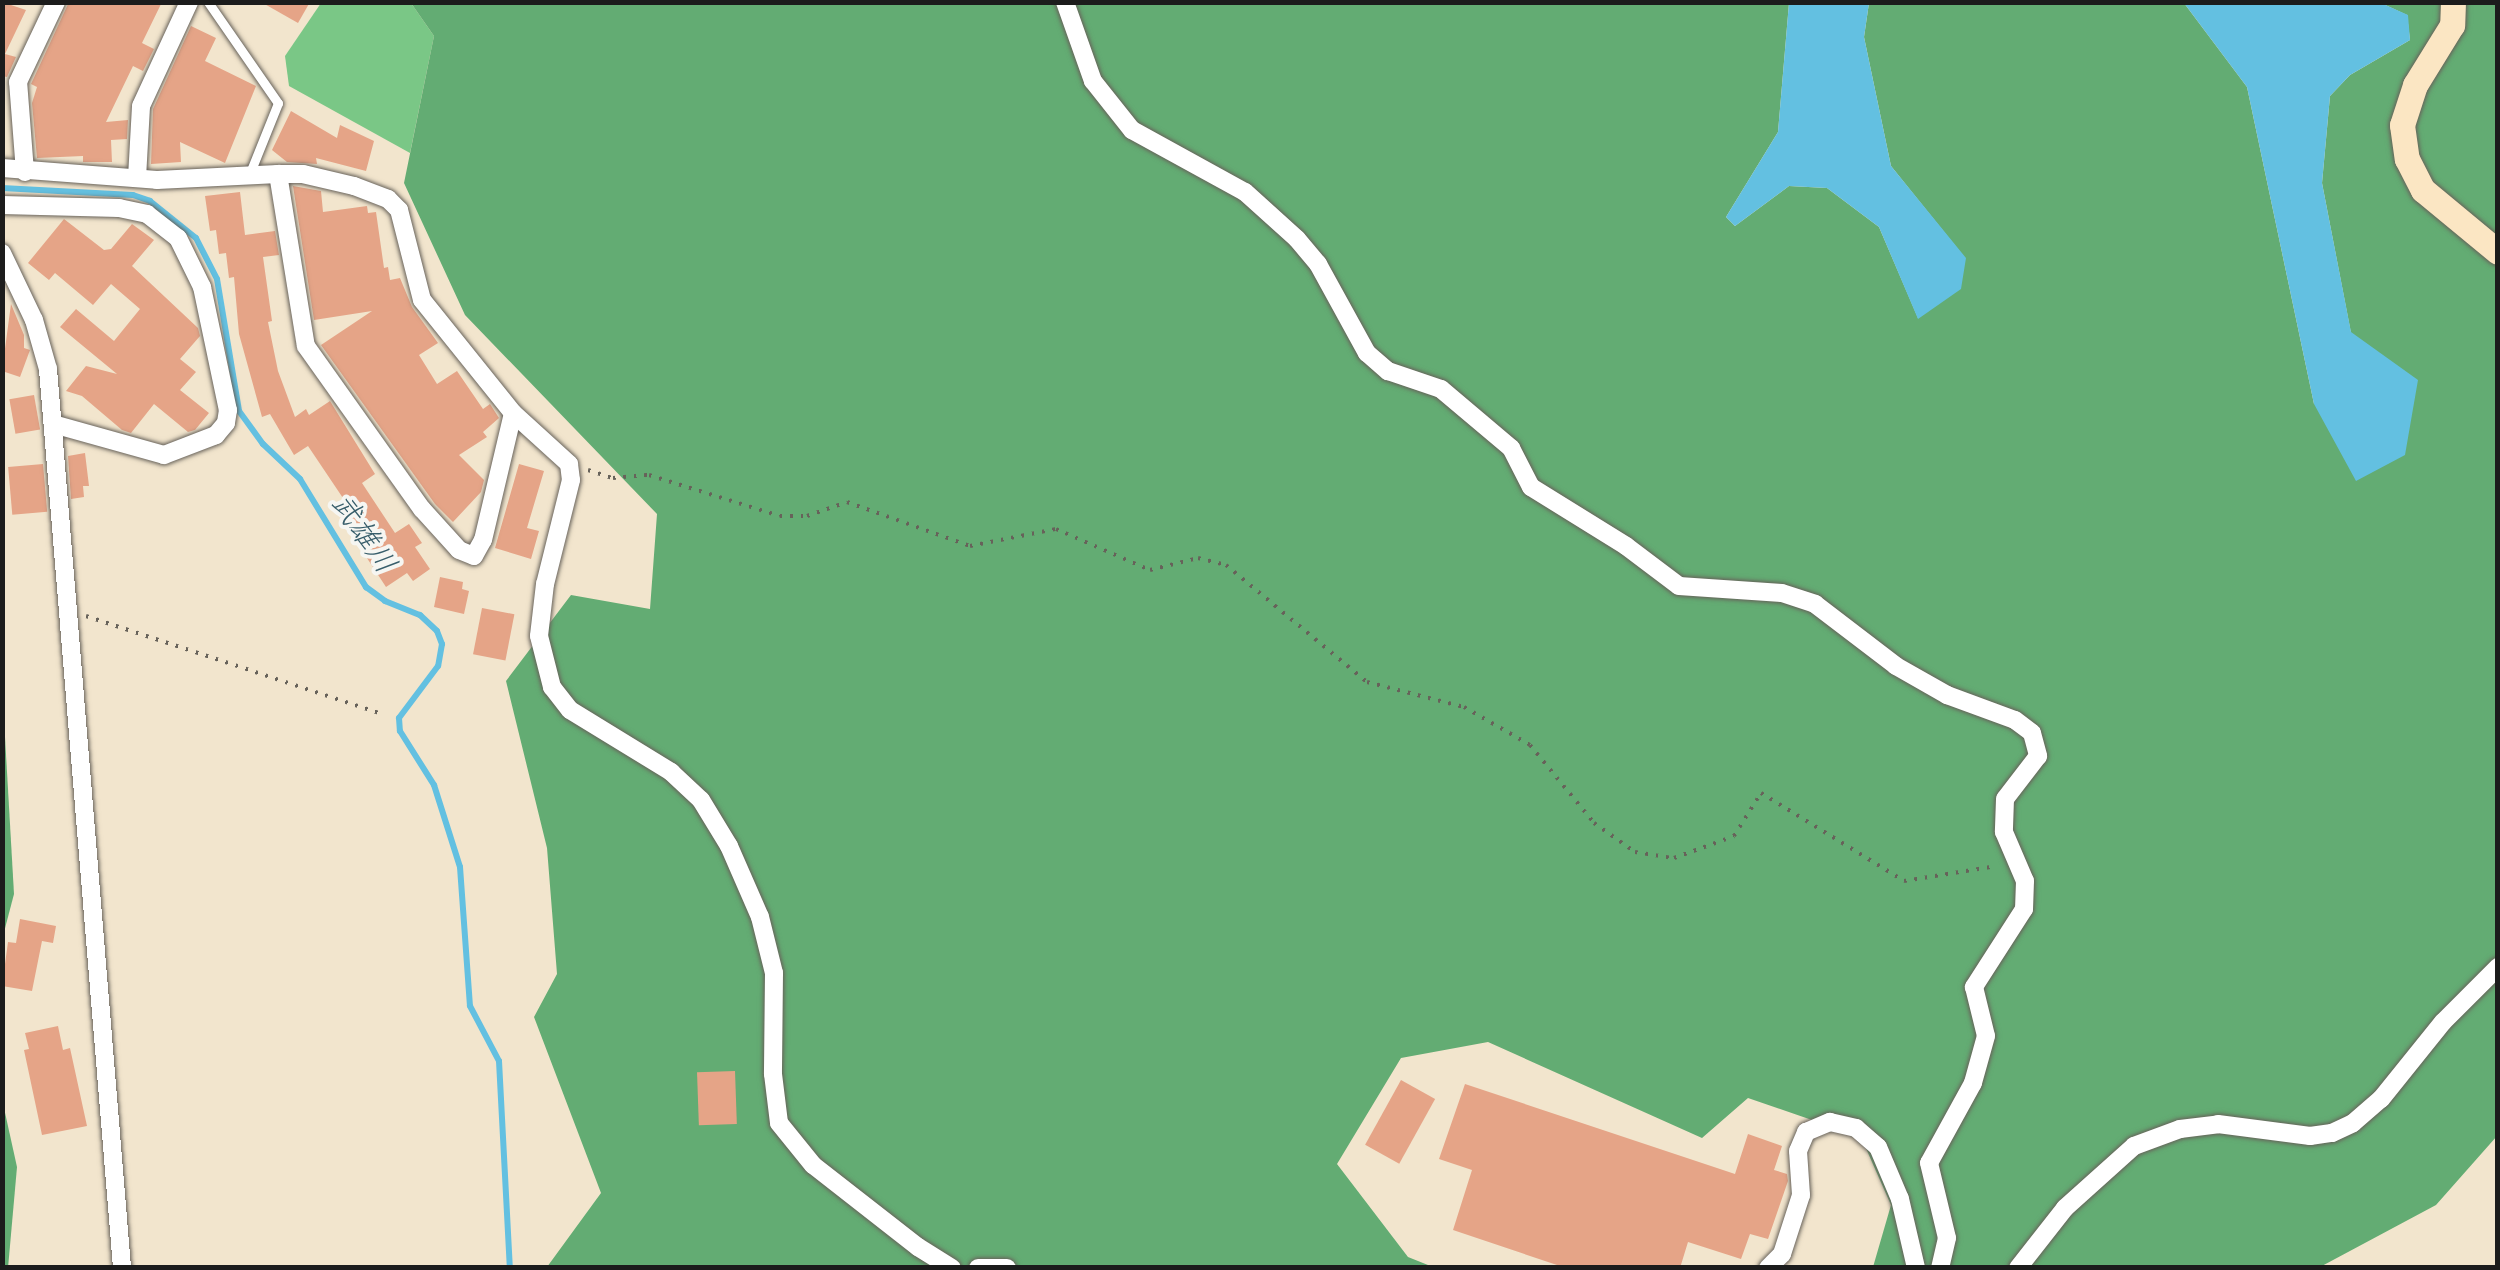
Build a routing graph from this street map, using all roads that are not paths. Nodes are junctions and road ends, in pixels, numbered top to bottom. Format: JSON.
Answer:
{"nodes":[{"id":1,"x":56,"y":2,"type":"edge"},
{"id":2,"x":189,"y":2,"type":"edge"},
{"id":3,"x":208,"y":2,"type":"edge"},
{"id":4,"x":1065,"y":2,"type":"edge"},
{"id":5,"x":2453,"y":2,"type":"edge"},
{"id":6,"x":2,"y":168,"type":"edge"},
{"id":7,"x":25,"y":172,"type":"junction"},
{"id":8,"x":278,"y":174,"type":"junction"},
{"id":9,"x":249,"y":175,"type":"junction"},
{"id":10,"x":138,"y":178,"type":"junction"},
{"id":11,"x":2,"y":205,"type":"edge"},
{"id":12,"x":2498,"y":252,"type":"edge"},
{"id":13,"x":2,"y":253,"type":"edge"},
{"id":14,"x":513,"y":413,"type":"junction"},
{"id":15,"x":53,"y":424,"type":"junction"},
{"id":16,"x":2498,"y":967,"type":"edge"},
{"id":17,"x":122,"y":1268,"type":"edge"},
{"id":18,"x":952,"y":1268,"type":"edge"},
{"id":19,"x":978,"y":1268,"type":"edge"},
{"id":20,"x":1007,"y":1268,"type":"edge"},
{"id":21,"x":1768,"y":1268,"type":"edge"},
{"id":22,"x":1916,"y":1268,"type":"edge"},
{"id":23,"x":1940,"y":1268,"type":"edge"},
{"id":24,"x":2018,"y":1268,"type":"edge"}],
"edges":[{"from":1,"to":7,"type":"street"},
{"from":2,"to":10,"type":"street"},
{"from":3,"to":9,"type":"lane"},
{"from":4,"to":23,"type":"street"},
{"from":5,"to":12,"type":"street"},
{"from":6,"to":7,"type":"street"},
{"from":7,"to":10,"type":"street"},
{"from":8,"to":9,"type":"street"},
{"from":8,"to":14,"type":"street"},
{"from":8,"to":14,"type":"street"},
{"from":9,"to":10,"type":"street"},
{"from":11,"to":15,"type":"street"},
{"from":13,"to":15,"type":"street"},
{"from":14,"to":18,"type":"street"},
{"from":15,"to":17,"type":"street"},
{"from":16,"to":24,"type":"street"},
{"from":19,"to":20,"type":"street"},
{"from":21,"to":22,"type":"street"}]}
